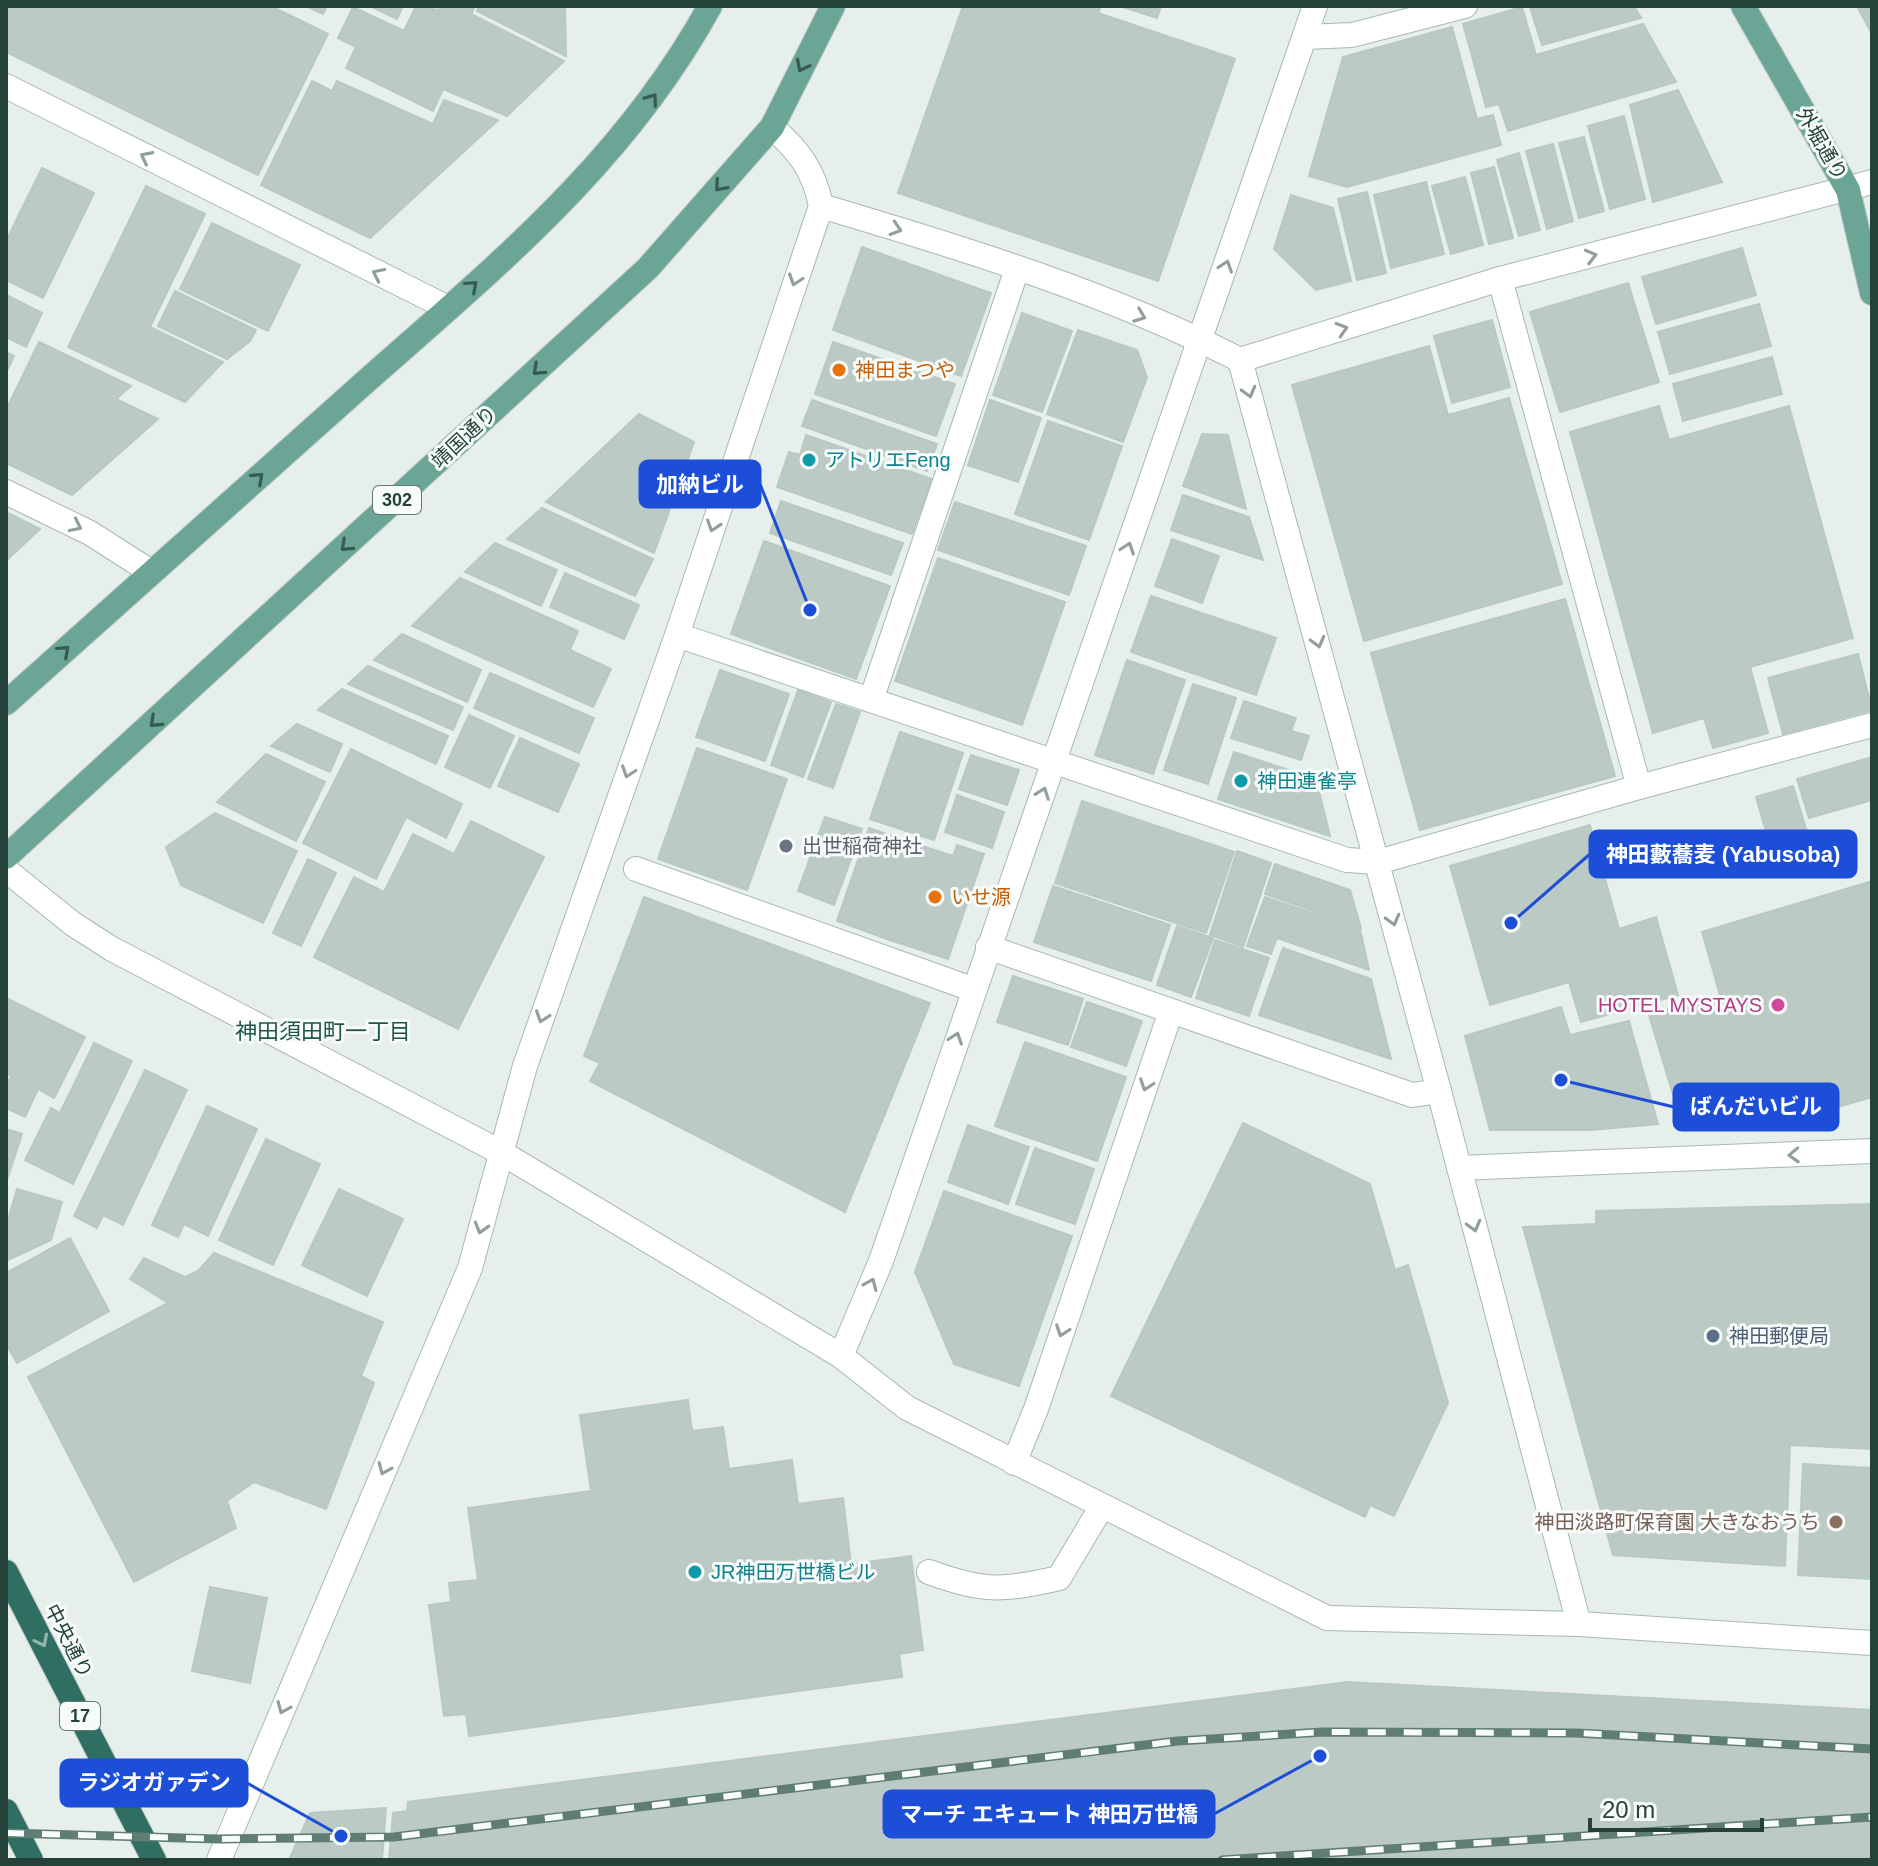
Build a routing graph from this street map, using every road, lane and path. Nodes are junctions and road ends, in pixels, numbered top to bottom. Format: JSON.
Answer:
{"nodes":[{"id":1,"x":710,"y":6,"type":"edge"},
{"id":2,"x":833,"y":6,"type":"edge"},
{"id":3,"x":1315,"y":6,"type":"edge"},
{"id":4,"x":1465,"y":6,"type":"edge"},
{"id":5,"x":1743,"y":6,"type":"edge"},
{"id":6,"x":1305,"y":37,"type":"junction"},
{"id":7,"x":6,"y":86,"type":"edge"},
{"id":8,"x":772,"y":127,"type":"junction"},
{"id":9,"x":1872,"y":182,"type":"edge"},
{"id":10,"x":1848,"y":190,"type":"junction"},
{"id":11,"x":821,"y":206,"type":"junction"},
{"id":12,"x":1017,"y":269,"type":"junction"},
{"id":13,"x":1500,"y":279,"type":"junction"},
{"id":14,"x":1872,"y":293,"type":"edge"},
{"id":15,"x":448,"y":308,"type":"junction"},
{"id":16,"x":1200,"y":340,"type":"junction"},
{"id":17,"x":1240,"y":360,"type":"junction"},
{"id":18,"x":6,"y":492,"type":"edge"},
{"id":19,"x":151,"y":572,"type":"junction"},
{"id":20,"x":677,"y":635,"type":"junction"},
{"id":21,"x":871,"y":700,"type":"junction"},
{"id":22,"x":6,"y":703,"type":"edge"},
{"id":23,"x":1872,"y":725,"type":"edge"},
{"id":24,"x":1054,"y":763,"type":"junction"},
{"id":25,"x":1639,"y":787,"type":"junction"},
{"id":26,"x":6,"y":857,"type":"edge"},
{"id":27,"x":1378,"y":862,"type":"junction"},
{"id":28,"x":636,"y":869,"type":"dead end"},
{"id":29,"x":6,"y":870,"type":"edge"},
{"id":30,"x":988,"y":947,"type":"junction"},
{"id":31,"x":972,"y":989,"type":"junction"},
{"id":32,"x":1171,"y":1011,"type":"junction"},
{"id":33,"x":1439,"y":1091,"type":"junction"},
{"id":34,"x":1872,"y":1151,"type":"edge"},
{"id":35,"x":502,"y":1153,"type":"junction"},
{"id":36,"x":1459,"y":1168,"type":"junction"},
{"id":37,"x":841,"y":1356,"type":"junction"},
{"id":38,"x":1014,"y":1463,"type":"junction"},
{"id":39,"x":1102,"y":1506,"type":"junction"},
{"id":40,"x":6,"y":1572,"type":"edge"},
{"id":41,"x":929,"y":1572,"type":"dead end"},
{"id":42,"x":1579,"y":1624,"type":"junction"},
{"id":43,"x":1872,"y":1643,"type":"edge"},
{"id":44,"x":6,"y":1811,"type":"edge"},
{"id":45,"x":31,"y":1860,"type":"edge"},
{"id":46,"x":154,"y":1860,"type":"edge"},
{"id":47,"x":219,"y":1860,"type":"edge"}],
"edges":[{"from":15,"to":1,"type":"main road","one_way":true},
{"from":2,"to":8,"type":"main road","name":"靖国通り","number":"302","one_way":true},
{"from":3,"to":6,"type":"street"},
{"from":4,"to":6,"type":"street"},
{"from":5,"to":10,"type":"main road","name":"外堀通り"},
{"from":16,"to":6,"type":"street","one_way":true},
{"from":15,"to":7,"type":"street","one_way":true},
{"from":8,"to":11,"type":"street"},
{"from":8,"to":26,"type":"main road","name":"靖国通り","number":"302","one_way":true},
{"from":9,"to":10,"type":"street"},
{"from":13,"to":10,"type":"street","one_way":true},
{"from":10,"to":14,"type":"main road","name":"外堀通り"},
{"from":11,"to":12,"type":"street","one_way":true},
{"from":11,"to":20,"type":"street","one_way":true},
{"from":12,"to":16,"type":"street","one_way":true},
{"from":12,"to":21,"type":"street"},
{"from":17,"to":13,"type":"street","one_way":true},
{"from":13,"to":25,"type":"street"},
{"from":19,"to":15,"type":"main road","one_way":true},
{"from":16,"to":17,"type":"street"},
{"from":24,"to":16,"type":"street","one_way":true},
{"from":17,"to":27,"type":"street","one_way":true},
{"from":18,"to":19,"type":"street","one_way":true},
{"from":22,"to":19,"type":"main road","one_way":true},
{"from":20,"to":21,"type":"street"},
{"from":20,"to":35,"type":"street","one_way":true},
{"from":21,"to":24,"type":"street"},
{"from":23,"to":25,"type":"street"},
{"from":24,"to":27,"type":"street"},
{"from":30,"to":24,"type":"street","one_way":true},
{"from":25,"to":27,"type":"street"},
{"from":27,"to":33,"type":"street","one_way":true},
{"from":28,"to":31,"type":"street"},
{"from":29,"to":35,"type":"street"},
{"from":30,"to":31,"type":"street"},
{"from":30,"to":32,"type":"street"},
{"from":37,"to":31,"type":"street","one_way":true},
{"from":32,"to":33,"type":"street"},
{"from":32,"to":38,"type":"street","one_way":true},
{"from":33,"to":36,"type":"street"},
{"from":34,"to":36,"type":"street","one_way":true},
{"from":35,"to":37,"type":"street"},
{"from":35,"to":47,"type":"street","one_way":true},
{"from":36,"to":42,"type":"street","one_way":true},
{"from":37,"to":38,"type":"street"},
{"from":38,"to":39,"type":"street"},
{"from":39,"to":41,"type":"street"},
{"from":39,"to":42,"type":"street"},
{"from":40,"to":46,"type":"highway","name":"中央通り","number":"17","one_way":true},
{"from":42,"to":43,"type":"street"},
{"from":44,"to":45,"type":"highway"}]}
